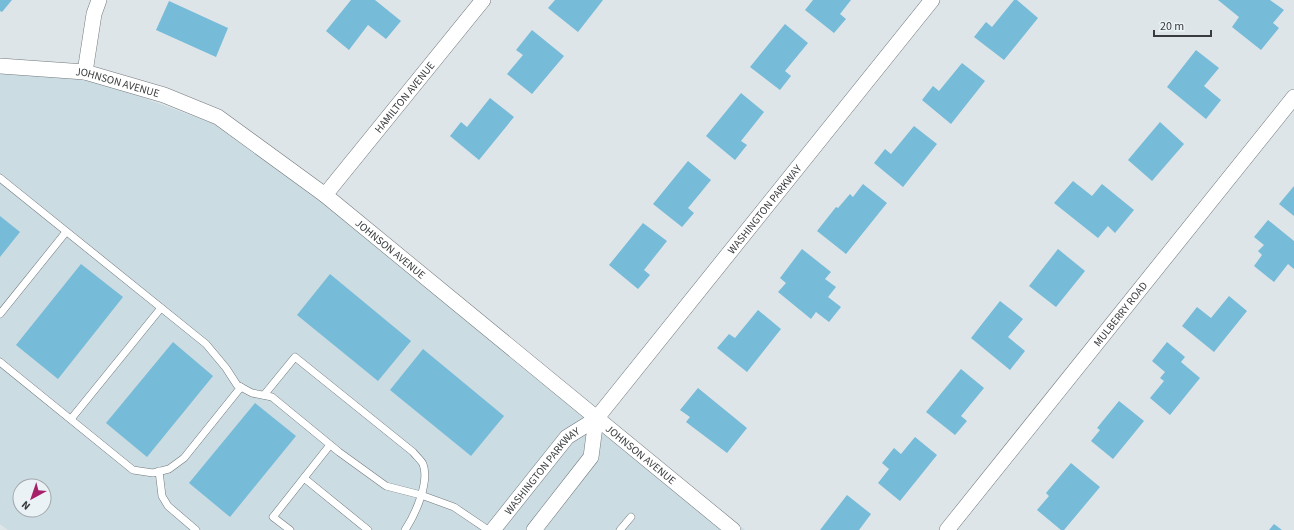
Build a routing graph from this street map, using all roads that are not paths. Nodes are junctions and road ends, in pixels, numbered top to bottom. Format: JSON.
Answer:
{"nodes":[{"id":1,"x":99,"y":0,"type":"edge"},
{"id":2,"x":482,"y":0,"type":"edge"},
{"id":3,"x":932,"y":0,"type":"edge"},
{"id":4,"x":0,"y":66,"type":"edge"},
{"id":5,"x":85,"y":72,"type":"junction"},
{"id":6,"x":1294,"y":97,"type":"edge"},
{"id":7,"x":0,"y":178,"type":"edge"},
{"id":8,"x":325,"y":194,"type":"junction"},
{"id":9,"x":66,"y":232,"type":"junction"},
{"id":10,"x":161,"y":308,"type":"junction"},
{"id":11,"x":0,"y":314,"type":"edge"},
{"id":12,"x":0,"y":362,"type":"edge"},
{"id":13,"x":241,"y":387,"type":"junction"},
{"id":14,"x":264,"y":395,"type":"junction"},
{"id":15,"x":71,"y":419,"type":"junction"},
{"id":16,"x":596,"y":419,"type":"junction"},
{"id":17,"x":330,"y":445,"type":"junction"},
{"id":18,"x":159,"y":472,"type":"junction"},
{"id":19,"x":304,"y":478,"type":"junction"},
{"id":20,"x":421,"y":494,"type":"junction"},
{"id":21,"x":631,"y":517,"type":"dead end"},
{"id":22,"x":196,"y":530,"type":"edge"},
{"id":23,"x":290,"y":530,"type":"edge"},
{"id":24,"x":368,"y":530,"type":"edge"},
{"id":25,"x":405,"y":530,"type":"edge"},
{"id":26,"x":488,"y":530,"type":"edge"},
{"id":27,"x":494,"y":530,"type":"edge"},
{"id":28,"x":534,"y":530,"type":"edge"},
{"id":29,"x":620,"y":530,"type":"edge"},
{"id":30,"x":733,"y":530,"type":"edge"},
{"id":31,"x":947,"y":530,"type":"edge"}],
"edges":[{"from":1,"to":5,"type":"street"},
{"from":2,"to":8,"type":"street","name":"HAMILTON AVENUE"},
{"from":3,"to":16,"type":"street","name":"WASHINGTON PARKWAY"},
{"from":4,"to":5,"type":"street","name":"JOHNSON AVENUE"},
{"from":5,"to":8,"type":"street","name":"JOHNSON AVENUE"},
{"from":6,"to":31,"type":"street","name":"MULBERRY ROAD"},
{"from":7,"to":9,"type":"lane"},
{"from":8,"to":16,"type":"street","name":"JOHNSON AVENUE"},
{"from":9,"to":10,"type":"lane"},
{"from":9,"to":11,"type":"lane"},
{"from":10,"to":13,"type":"lane"},
{"from":10,"to":15,"type":"lane"},
{"from":12,"to":15,"type":"lane"},
{"from":13,"to":14,"type":"lane"},
{"from":13,"to":18,"type":"lane"},
{"from":14,"to":17,"type":"lane"},
{"from":14,"to":20,"type":"lane"},
{"from":15,"to":18,"type":"lane"},
{"from":16,"to":27,"type":"street","name":"WASHINGTON PARKWAY"},
{"from":16,"to":28,"type":"street","name":"WASHINGTON PARKWAY"},
{"from":16,"to":30,"type":"street","name":"JOHNSON AVENUE"},
{"from":17,"to":19,"type":"lane"},
{"from":17,"to":20,"type":"lane"},
{"from":18,"to":22,"type":"lane"},
{"from":19,"to":23,"type":"lane"},
{"from":19,"to":24,"type":"lane"},
{"from":20,"to":25,"type":"lane"},
{"from":20,"to":26,"type":"lane"},
{"from":21,"to":29,"type":"lane"}]}
